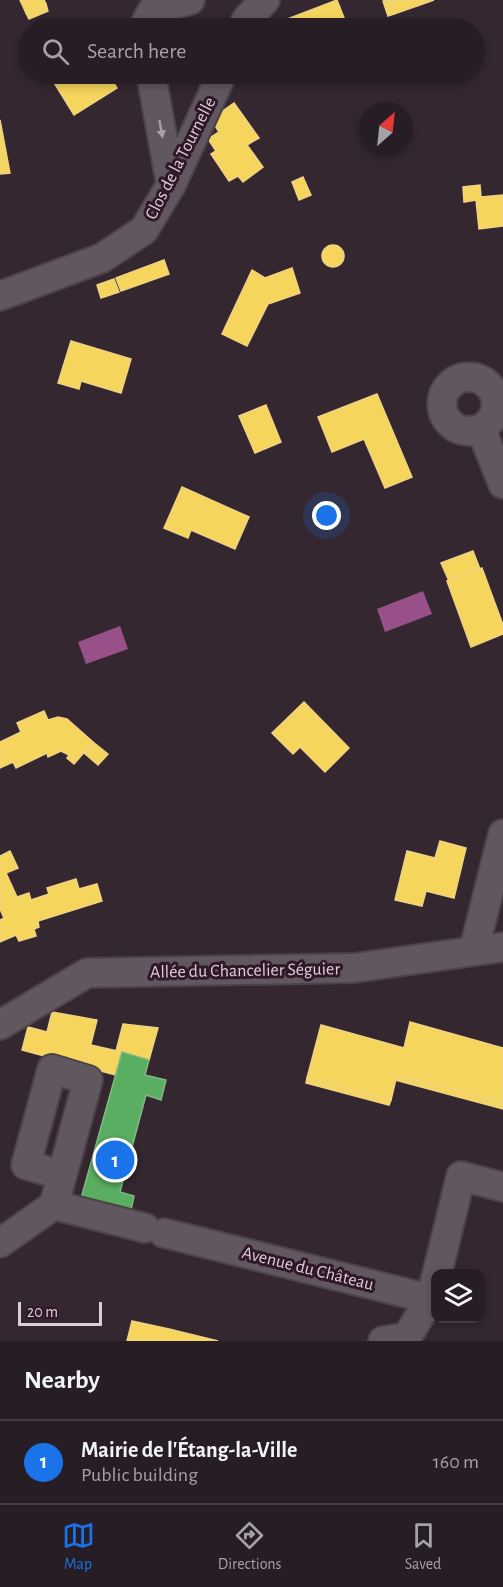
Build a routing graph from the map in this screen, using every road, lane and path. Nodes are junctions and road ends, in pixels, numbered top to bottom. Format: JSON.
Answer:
{"nodes":[{"id":1,"x":190,"y":0,"type":"edge"},
{"id":2,"x":265,"y":0,"type":"edge"},
{"id":3,"x":148,"y":18,"type":"edge"},
{"id":4,"x":248,"y":18,"type":"edge"},
{"id":5,"x":153,"y":84,"type":"edge"},
{"id":6,"x":217,"y":84,"type":"edge"},
{"id":7,"x":171,"y":185,"type":"junction"},
{"id":8,"x":0,"y":296,"type":"edge"},
{"id":9,"x":480,"y":429,"type":"dead end"},
{"id":10,"x":503,"y":484,"type":"edge"},
{"id":11,"x":503,"y":834,"type":"edge"},
{"id":12,"x":503,"y":946,"type":"edge"},
{"id":13,"x":474,"y":950,"type":"junction"},
{"id":14,"x":0,"y":1025,"type":"edge"},
{"id":15,"x":62,"y":1175,"type":"dead end"},
{"id":16,"x":503,"y":1187,"type":"edge"},
{"id":17,"x":54,"y":1205,"type":"junction"},
{"id":18,"x":0,"y":1243,"type":"edge"},
{"id":19,"x":437,"y":1269,"type":"edge"},
{"id":20,"x":431,"y":1282,"type":"edge"},
{"id":21,"x":431,"y":1289,"type":"edge"},
{"id":22,"x":383,"y":1341,"type":"edge"}],
"edges":[{"from":1,"to":3,"type":"street"},
{"from":2,"to":4,"type":"street"},
{"from":5,"to":7,"type":"street","one_way":true},
{"from":6,"to":7,"type":"street","name":"Clos de la Tournelle"},
{"from":7,"to":8,"type":"street","name":"Clos de la Tournelle"},
{"from":9,"to":10,"type":"street"},
{"from":11,"to":13,"type":"street"},
{"from":12,"to":13,"type":"street","name":"Allée du Chancelier Séguier"},
{"from":13,"to":14,"type":"street","name":"Allée du Chancelier Séguier"},
{"from":15,"to":17,"type":"street"},
{"from":16,"to":19,"type":"street"},
{"from":17,"to":18,"type":"street"},
{"from":17,"to":20,"type":"street","name":"Avenue du Château"},
{"from":21,"to":22,"type":"street"}]}
